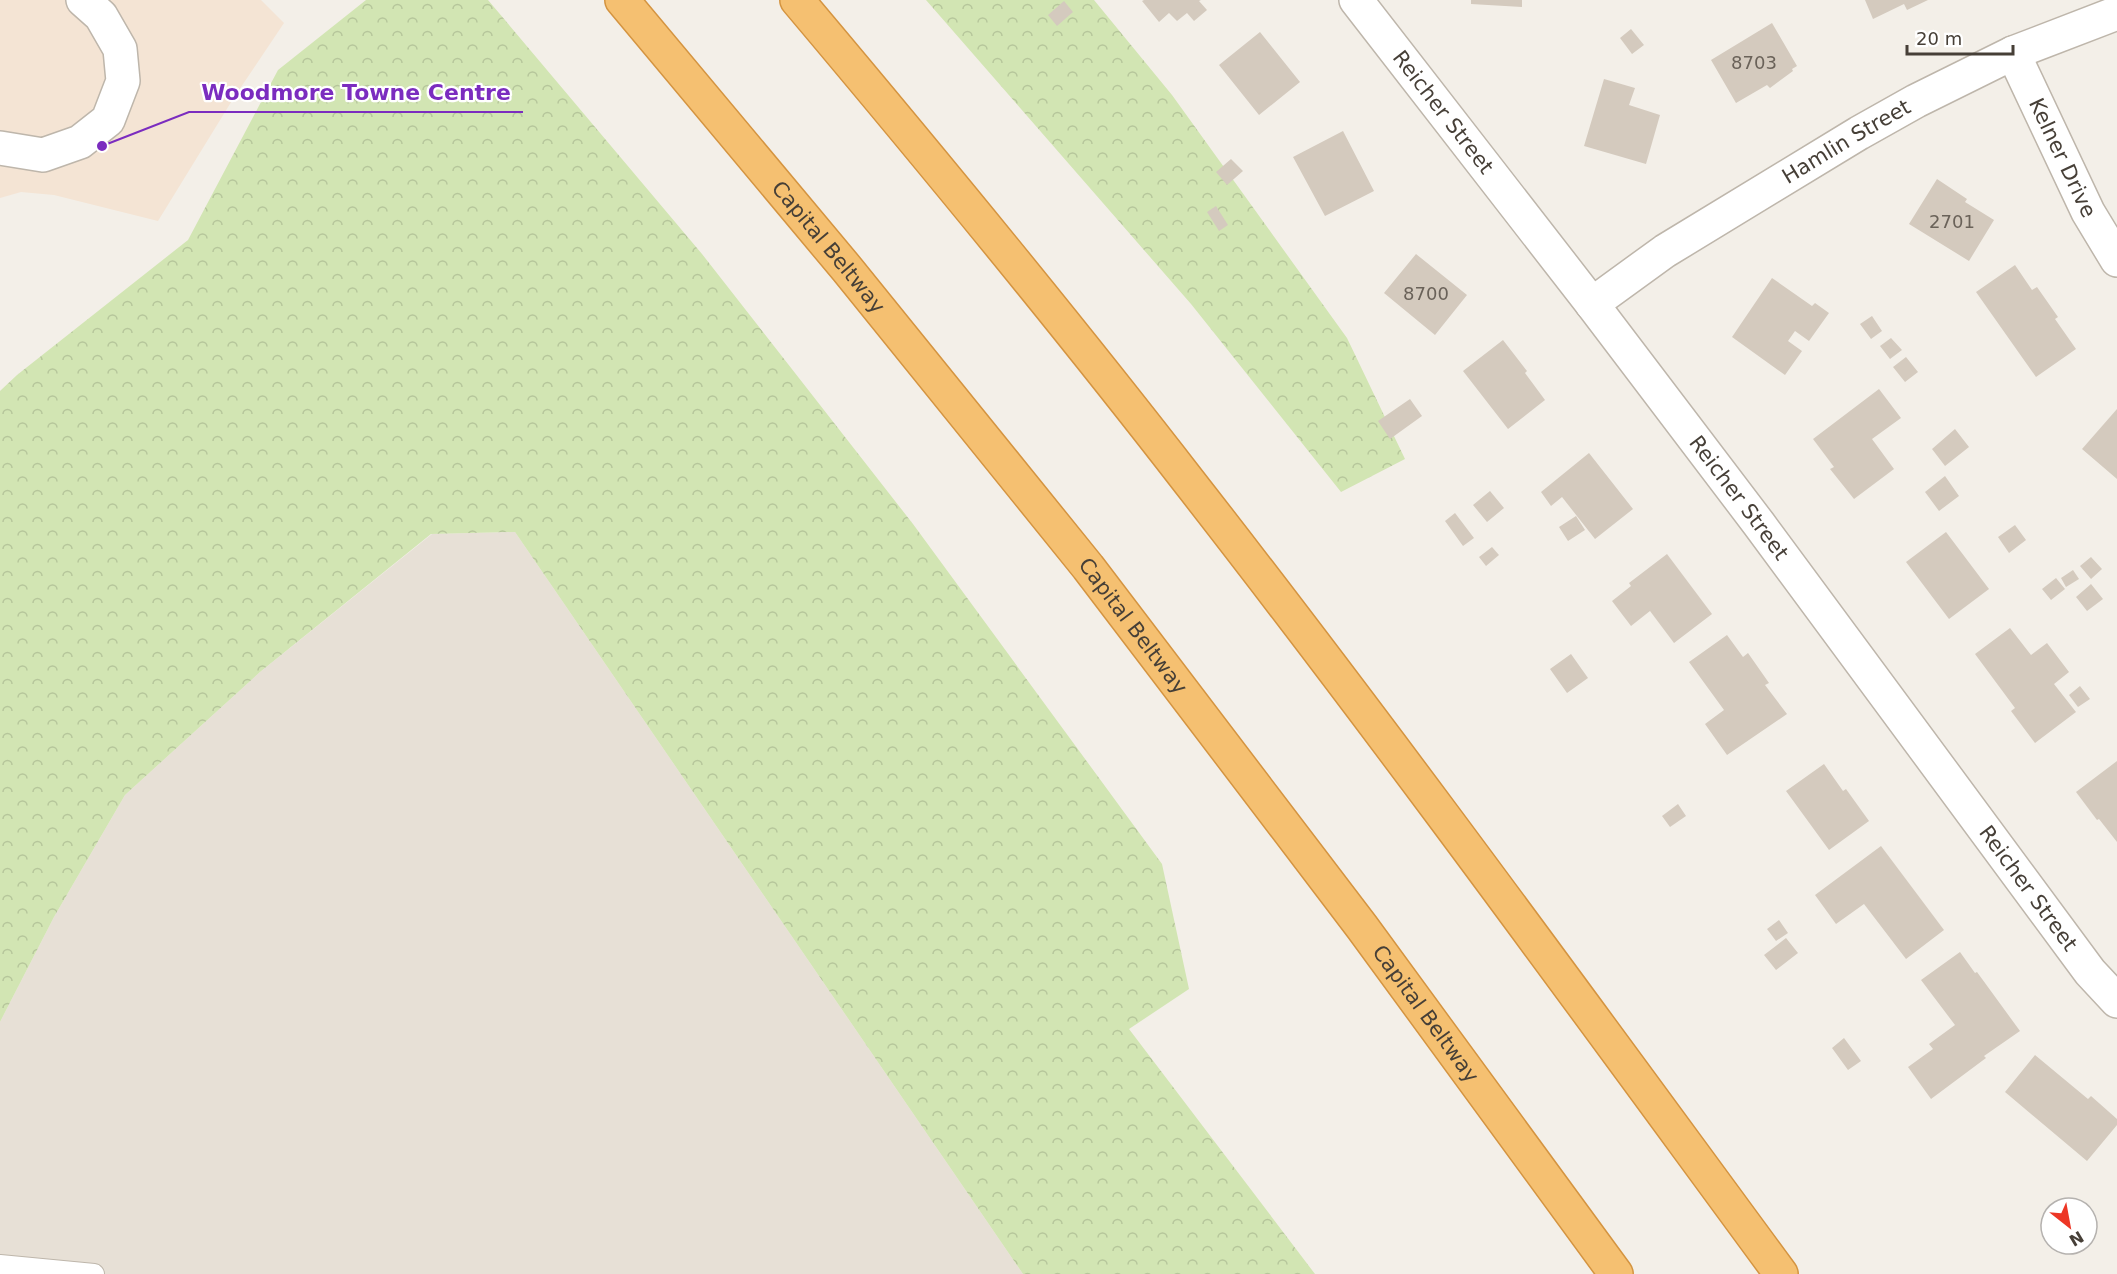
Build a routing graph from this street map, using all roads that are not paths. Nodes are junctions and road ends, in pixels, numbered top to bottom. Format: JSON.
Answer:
{"nodes":[{"id":1,"x":82,"y":0,"type":"edge"},
{"id":2,"x":621,"y":0,"type":"edge"},
{"id":3,"x":796,"y":0,"type":"edge"},
{"id":4,"x":1356,"y":0,"type":"edge"},
{"id":5,"x":2117,"y":14,"type":"edge"},
{"id":6,"x":2013,"y":53,"type":"junction"},
{"id":7,"x":0,"y":148,"type":"edge"},
{"id":8,"x":2117,"y":260,"type":"edge"},
{"id":9,"x":1592,"y":304,"type":"junction"},
{"id":10,"x":2117,"y":1001,"type":"edge"},
{"id":11,"x":0,"y":1265,"type":"edge"},
{"id":12,"x":94,"y":1274,"type":"edge"},
{"id":13,"x":1616,"y":1274,"type":"edge"},
{"id":14,"x":1781,"y":1274,"type":"edge"}],
"edges":[{"from":1,"to":7,"type":"street"},
{"from":2,"to":13,"type":"highway","name":"Capital Beltway"},
{"from":3,"to":14,"type":"highway"},
{"from":4,"to":9,"type":"street","name":"Reicher Street"},
{"from":5,"to":6,"type":"street","name":"Hamlin Street"},
{"from":6,"to":8,"type":"street","name":"Kelner Drive"},
{"from":6,"to":9,"type":"street","name":"Hamlin Street"},
{"from":9,"to":10,"type":"street","name":"Reicher Street"},
{"from":11,"to":12,"type":"lane"}]}
